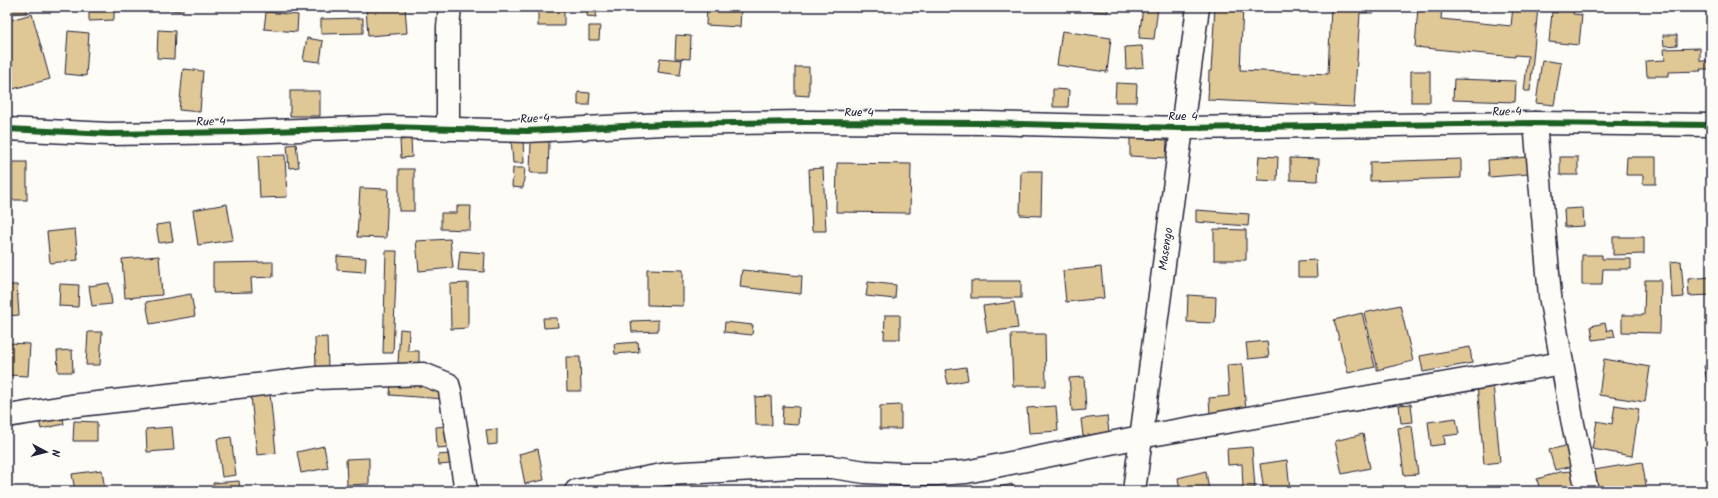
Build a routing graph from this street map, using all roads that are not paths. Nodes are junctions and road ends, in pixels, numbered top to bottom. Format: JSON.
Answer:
{"nodes":[{"id":1,"x":450,"y":7,"type":"edge"},
{"id":2,"x":1198,"y":7,"type":"edge"},
{"id":3,"x":1535,"y":123,"type":"junction"},
{"id":4,"x":1711,"y":125,"type":"edge"},
{"id":5,"x":1182,"y":128,"type":"junction"},
{"id":6,"x":7,"y":129,"type":"edge"},
{"id":7,"x":448,"y":129,"type":"junction"},
{"id":8,"x":1562,"y":363,"type":"junction"},
{"id":9,"x":7,"y":416,"type":"edge"},
{"id":10,"x":1140,"y":437,"type":"junction"},
{"id":11,"x":466,"y":491,"type":"edge"},
{"id":12,"x":576,"y":491,"type":"edge"},
{"id":13,"x":1134,"y":491,"type":"edge"},
{"id":14,"x":1588,"y":491,"type":"edge"}],
"edges":[{"from":1,"to":7,"type":"street"},
{"from":2,"to":5,"type":"street","name":"Masengo"},
{"from":3,"to":4,"type":"street","name":"Rue 4"},
{"from":3,"to":5,"type":"street","name":"Rue 4"},
{"from":3,"to":8,"type":"street"},
{"from":5,"to":7,"type":"street","name":"Rue 4"},
{"from":5,"to":10,"type":"street","name":"Masengo"},
{"from":6,"to":7,"type":"street","name":"Rue 4"},
{"from":8,"to":10,"type":"street"},
{"from":8,"to":14,"type":"street"},
{"from":9,"to":11,"type":"street"},
{"from":10,"to":12,"type":"street"},
{"from":10,"to":13,"type":"street","name":"Masengo"}]}
